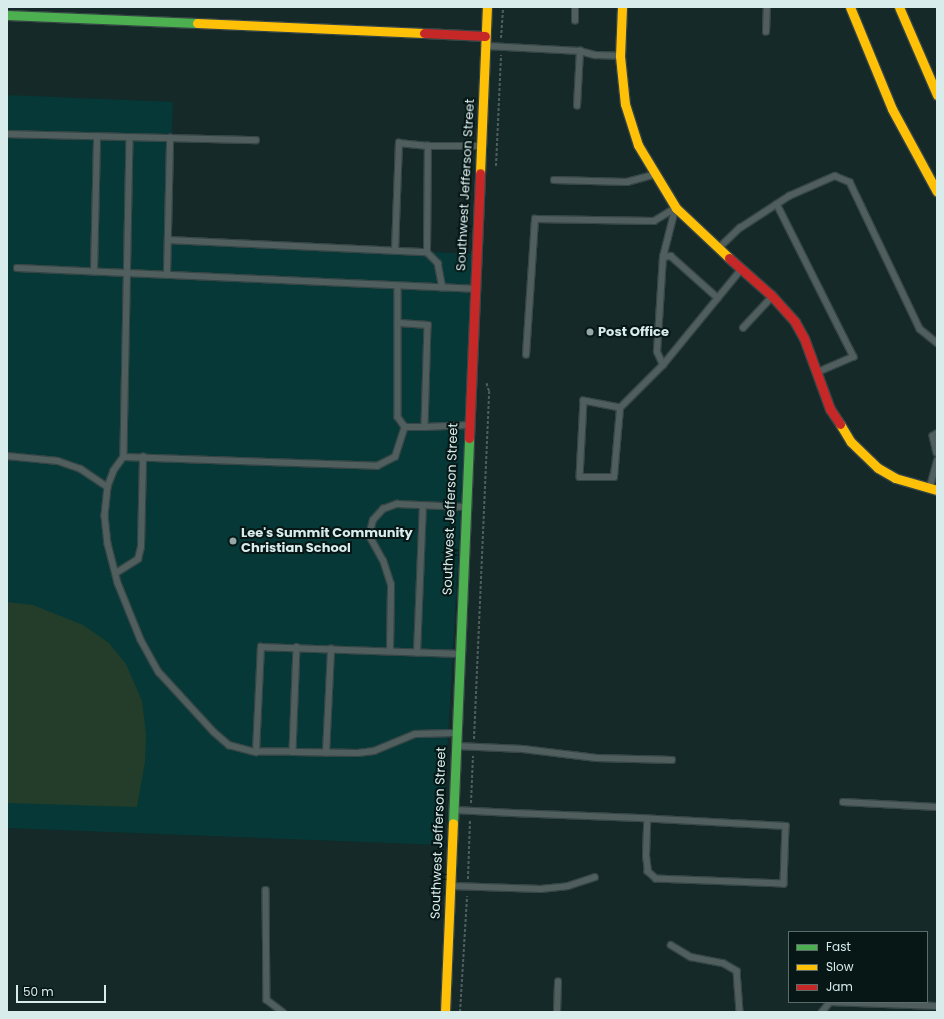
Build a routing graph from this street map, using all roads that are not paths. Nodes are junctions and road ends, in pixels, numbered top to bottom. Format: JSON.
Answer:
{"nodes":[{"id":1,"x":487,"y":7,"type":"edge"},
{"id":2,"x":575,"y":7,"type":"edge"},
{"id":3,"x":622,"y":7,"type":"edge"},
{"id":4,"x":767,"y":7,"type":"edge"},
{"id":5,"x":850,"y":7,"type":"edge"},
{"id":6,"x":899,"y":7,"type":"edge"},
{"id":7,"x":7,"y":16,"type":"edge"},
{"id":8,"x":575,"y":21,"type":"dead end"},
{"id":9,"x":766,"y":32,"type":"dead end"},
{"id":10,"x":485,"y":41,"type":"junction"},
{"id":11,"x":580,"y":51,"type":"junction"},
{"id":12,"x":620,"y":56,"type":"junction"},
{"id":13,"x":937,"y":95,"type":"edge"},
{"id":14,"x":577,"y":106,"type":"dead end"},
{"id":15,"x":7,"y":134,"type":"edge"},
{"id":16,"x":97,"y":137,"type":"junction"},
{"id":17,"x":130,"y":138,"type":"junction"},
{"id":18,"x":170,"y":138,"type":"junction"},
{"id":19,"x":256,"y":140,"type":"dead end"},
{"id":20,"x":428,"y":146,"type":"junction"},
{"id":21,"x":480,"y":146,"type":"junction"},
{"id":22,"x":653,"y":174,"type":"junction"},
{"id":23,"x":554,"y":180,"type":"dead end"},
{"id":24,"x":937,"y":192,"type":"edge"},
{"id":25,"x":777,"y":204,"type":"junction"},
{"id":26,"x":676,"y":208,"type":"junction"},
{"id":27,"x":168,"y":240,"type":"junction"},
{"id":28,"x":718,"y":248,"type":"junction"},
{"id":29,"x":395,"y":251,"type":"junction"},
{"id":30,"x":427,"y":252,"type":"junction"},
{"id":31,"x":663,"y":257,"type":"junction"},
{"id":32,"x":17,"y":268,"type":"dead end"},
{"id":33,"x":742,"y":269,"type":"junction"},
{"id":34,"x":94,"y":272,"type":"junction"},
{"id":35,"x":129,"y":273,"type":"junction"},
{"id":36,"x":167,"y":275,"type":"junction"},
{"id":37,"x":398,"y":286,"type":"junction"},
{"id":38,"x":443,"y":288,"type":"junction"},
{"id":39,"x":474,"y":289,"type":"junction"},
{"id":40,"x":773,"y":297,"type":"junction"},
{"id":41,"x":718,"y":298,"type":"junction"},
{"id":42,"x":399,"y":323,"type":"junction"},
{"id":43,"x":742,"y":328,"type":"dead end"},
{"id":44,"x":937,"y":343,"type":"edge"},
{"id":45,"x":526,"y":355,"type":"dead end"},
{"id":46,"x":663,"y":365,"type":"junction"},
{"id":47,"x":817,"y":373,"type":"junction"},
{"id":48,"x":620,"y":408,"type":"junction"},
{"id":49,"x":468,"y":426,"type":"junction"},
{"id":50,"x":405,"y":427,"type":"junction"},
{"id":51,"x":425,"y":427,"type":"junction"},
{"id":52,"x":937,"y":434,"type":"edge"},
{"id":53,"x":937,"y":453,"type":"edge"},
{"id":54,"x":7,"y":456,"type":"edge"},
{"id":55,"x":124,"y":457,"type":"junction"},
{"id":56,"x":143,"y":458,"type":"junction"},
{"id":57,"x":937,"y":461,"type":"edge"},
{"id":58,"x":108,"y":487,"type":"junction"},
{"id":59,"x":933,"y":489,"type":"edge"},
{"id":60,"x":423,"y":506,"type":"junction"},
{"id":61,"x":464,"y":507,"type":"junction"},
{"id":62,"x":116,"y":573,"type":"junction"},
{"id":63,"x":297,"y":647,"type":"junction"},
{"id":64,"x":331,"y":649,"type":"junction"},
{"id":65,"x":390,"y":652,"type":"junction"},
{"id":66,"x":417,"y":653,"type":"junction"},
{"id":67,"x":458,"y":654,"type":"junction"},
{"id":68,"x":456,"y":733,"type":"junction"},
{"id":69,"x":455,"y":746,"type":"junction"},
{"id":70,"x":256,"y":752,"type":"junction"},
{"id":71,"x":293,"y":752,"type":"junction"},
{"id":72,"x":326,"y":753,"type":"junction"},
{"id":73,"x":672,"y":760,"type":"dead end"},
{"id":74,"x":843,"y":802,"type":"dead end"},
{"id":75,"x":937,"y":807,"type":"edge"},
{"id":76,"x":452,"y":810,"type":"junction"},
{"id":77,"x":647,"y":819,"type":"junction"},
{"id":78,"x":595,"y":877,"type":"dead end"},
{"id":79,"x":450,"y":886,"type":"junction"},
{"id":80,"x":266,"y":890,"type":"dead end"},
{"id":81,"x":670,"y":945,"type":"dead end"},
{"id":82,"x":558,"y":982,"type":"dead end"},
{"id":83,"x":829,"y":1003,"type":"edge"},
{"id":84,"x":857,"y":1003,"type":"edge"},
{"id":85,"x":937,"y":1006,"type":"edge"},
{"id":86,"x":283,"y":1012,"type":"edge"},
{"id":87,"x":445,"y":1012,"type":"edge"},
{"id":88,"x":557,"y":1012,"type":"edge"},
{"id":89,"x":740,"y":1012,"type":"edge"},
{"id":90,"x":822,"y":1012,"type":"edge"}],
"edges":[{"from":1,"to":10,"type":"main road","name":"Southwest Jefferson Street"},
{"from":2,"to":8,"type":"lane"},
{"from":3,"to":12,"type":"main road"},
{"from":4,"to":9,"type":"lane"},
{"from":5,"to":24,"type":"main road"},
{"from":6,"to":13,"type":"main road"},
{"from":7,"to":10,"type":"main road"},
{"from":10,"to":11,"type":"lane"},
{"from":10,"to":21,"type":"main road","name":"Southwest Jefferson Street"},
{"from":11,"to":12,"type":"lane"},
{"from":11,"to":14,"type":"lane"},
{"from":12,"to":22,"type":"main road"},
{"from":15,"to":16,"type":"lane"},
{"from":16,"to":17,"type":"lane"},
{"from":16,"to":34,"type":"lane"},
{"from":17,"to":18,"type":"lane"},
{"from":17,"to":35,"type":"lane"},
{"from":18,"to":19,"type":"lane"},
{"from":18,"to":27,"type":"lane"},
{"from":20,"to":21,"type":"lane"},
{"from":20,"to":29,"type":"lane"},
{"from":20,"to":30,"type":"lane"},
{"from":21,"to":39,"type":"main road","name":"Southwest Jefferson Street"},
{"from":22,"to":23,"type":"lane"},
{"from":22,"to":26,"type":"main road"},
{"from":25,"to":28,"type":"lane"},
{"from":25,"to":44,"type":"lane"},
{"from":25,"to":47,"type":"lane"},
{"from":26,"to":28,"type":"main road"},
{"from":26,"to":31,"type":"lane"},
{"from":26,"to":45,"type":"lane"},
{"from":27,"to":29,"type":"lane"},
{"from":27,"to":36,"type":"lane"},
{"from":28,"to":33,"type":"main road"},
{"from":29,"to":30,"type":"lane"},
{"from":30,"to":38,"type":"lane"},
{"from":31,"to":41,"type":"lane"},
{"from":31,"to":46,"type":"lane"},
{"from":32,"to":34,"type":"lane"},
{"from":33,"to":40,"type":"main road"},
{"from":33,"to":41,"type":"lane"},
{"from":34,"to":35,"type":"lane"},
{"from":35,"to":36,"type":"lane"},
{"from":35,"to":55,"type":"lane"},
{"from":36,"to":37,"type":"lane"},
{"from":37,"to":38,"type":"lane"},
{"from":37,"to":42,"type":"lane"},
{"from":38,"to":39,"type":"lane"},
{"from":39,"to":49,"type":"main road","name":"Southwest Jefferson Street"},
{"from":40,"to":43,"type":"lane"},
{"from":40,"to":47,"type":"main road"},
{"from":41,"to":46,"type":"lane"},
{"from":42,"to":50,"type":"lane"},
{"from":42,"to":51,"type":"lane"},
{"from":46,"to":48,"type":"lane"},
{"from":47,"to":59,"type":"main road"},
{"from":48,"to":48,"type":"lane"},
{"from":49,"to":51,"type":"lane"},
{"from":49,"to":61,"type":"main road","name":"Southwest Jefferson Street"},
{"from":50,"to":51,"type":"lane"},
{"from":50,"to":56,"type":"lane"},
{"from":52,"to":53,"type":"lane"},
{"from":54,"to":58,"type":"lane"},
{"from":55,"to":56,"type":"lane"},
{"from":55,"to":58,"type":"lane"},
{"from":56,"to":62,"type":"lane"},
{"from":57,"to":59,"type":"lane"},
{"from":58,"to":62,"type":"lane"},
{"from":60,"to":61,"type":"lane"},
{"from":60,"to":65,"type":"lane"},
{"from":60,"to":66,"type":"lane"},
{"from":61,"to":67,"type":"main road","name":"Southwest Jefferson Street"},
{"from":62,"to":70,"type":"lane"},
{"from":63,"to":64,"type":"lane"},
{"from":63,"to":70,"type":"lane"},
{"from":63,"to":71,"type":"lane"},
{"from":64,"to":65,"type":"lane"},
{"from":64,"to":72,"type":"lane"},
{"from":65,"to":66,"type":"lane"},
{"from":66,"to":67,"type":"lane"},
{"from":67,"to":68,"type":"main road","name":"Southwest Jefferson Street"},
{"from":68,"to":69,"type":"main road","name":"Southwest Jefferson Street"},
{"from":68,"to":72,"type":"lane"},
{"from":69,"to":73,"type":"lane"},
{"from":69,"to":76,"type":"main road","name":"Southwest Jefferson Street"},
{"from":70,"to":71,"type":"lane"},
{"from":71,"to":72,"type":"lane"},
{"from":74,"to":75,"type":"lane"},
{"from":76,"to":77,"type":"lane"},
{"from":76,"to":79,"type":"main road","name":"Southwest Jefferson Street"},
{"from":77,"to":77,"type":"lane"},
{"from":78,"to":79,"type":"lane"},
{"from":79,"to":87,"type":"main road","name":"Southwest Jefferson Street"},
{"from":80,"to":86,"type":"lane"},
{"from":81,"to":89,"type":"lane"},
{"from":82,"to":88,"type":"lane"},
{"from":83,"to":90,"type":"lane"},
{"from":84,"to":85,"type":"lane"}]}
